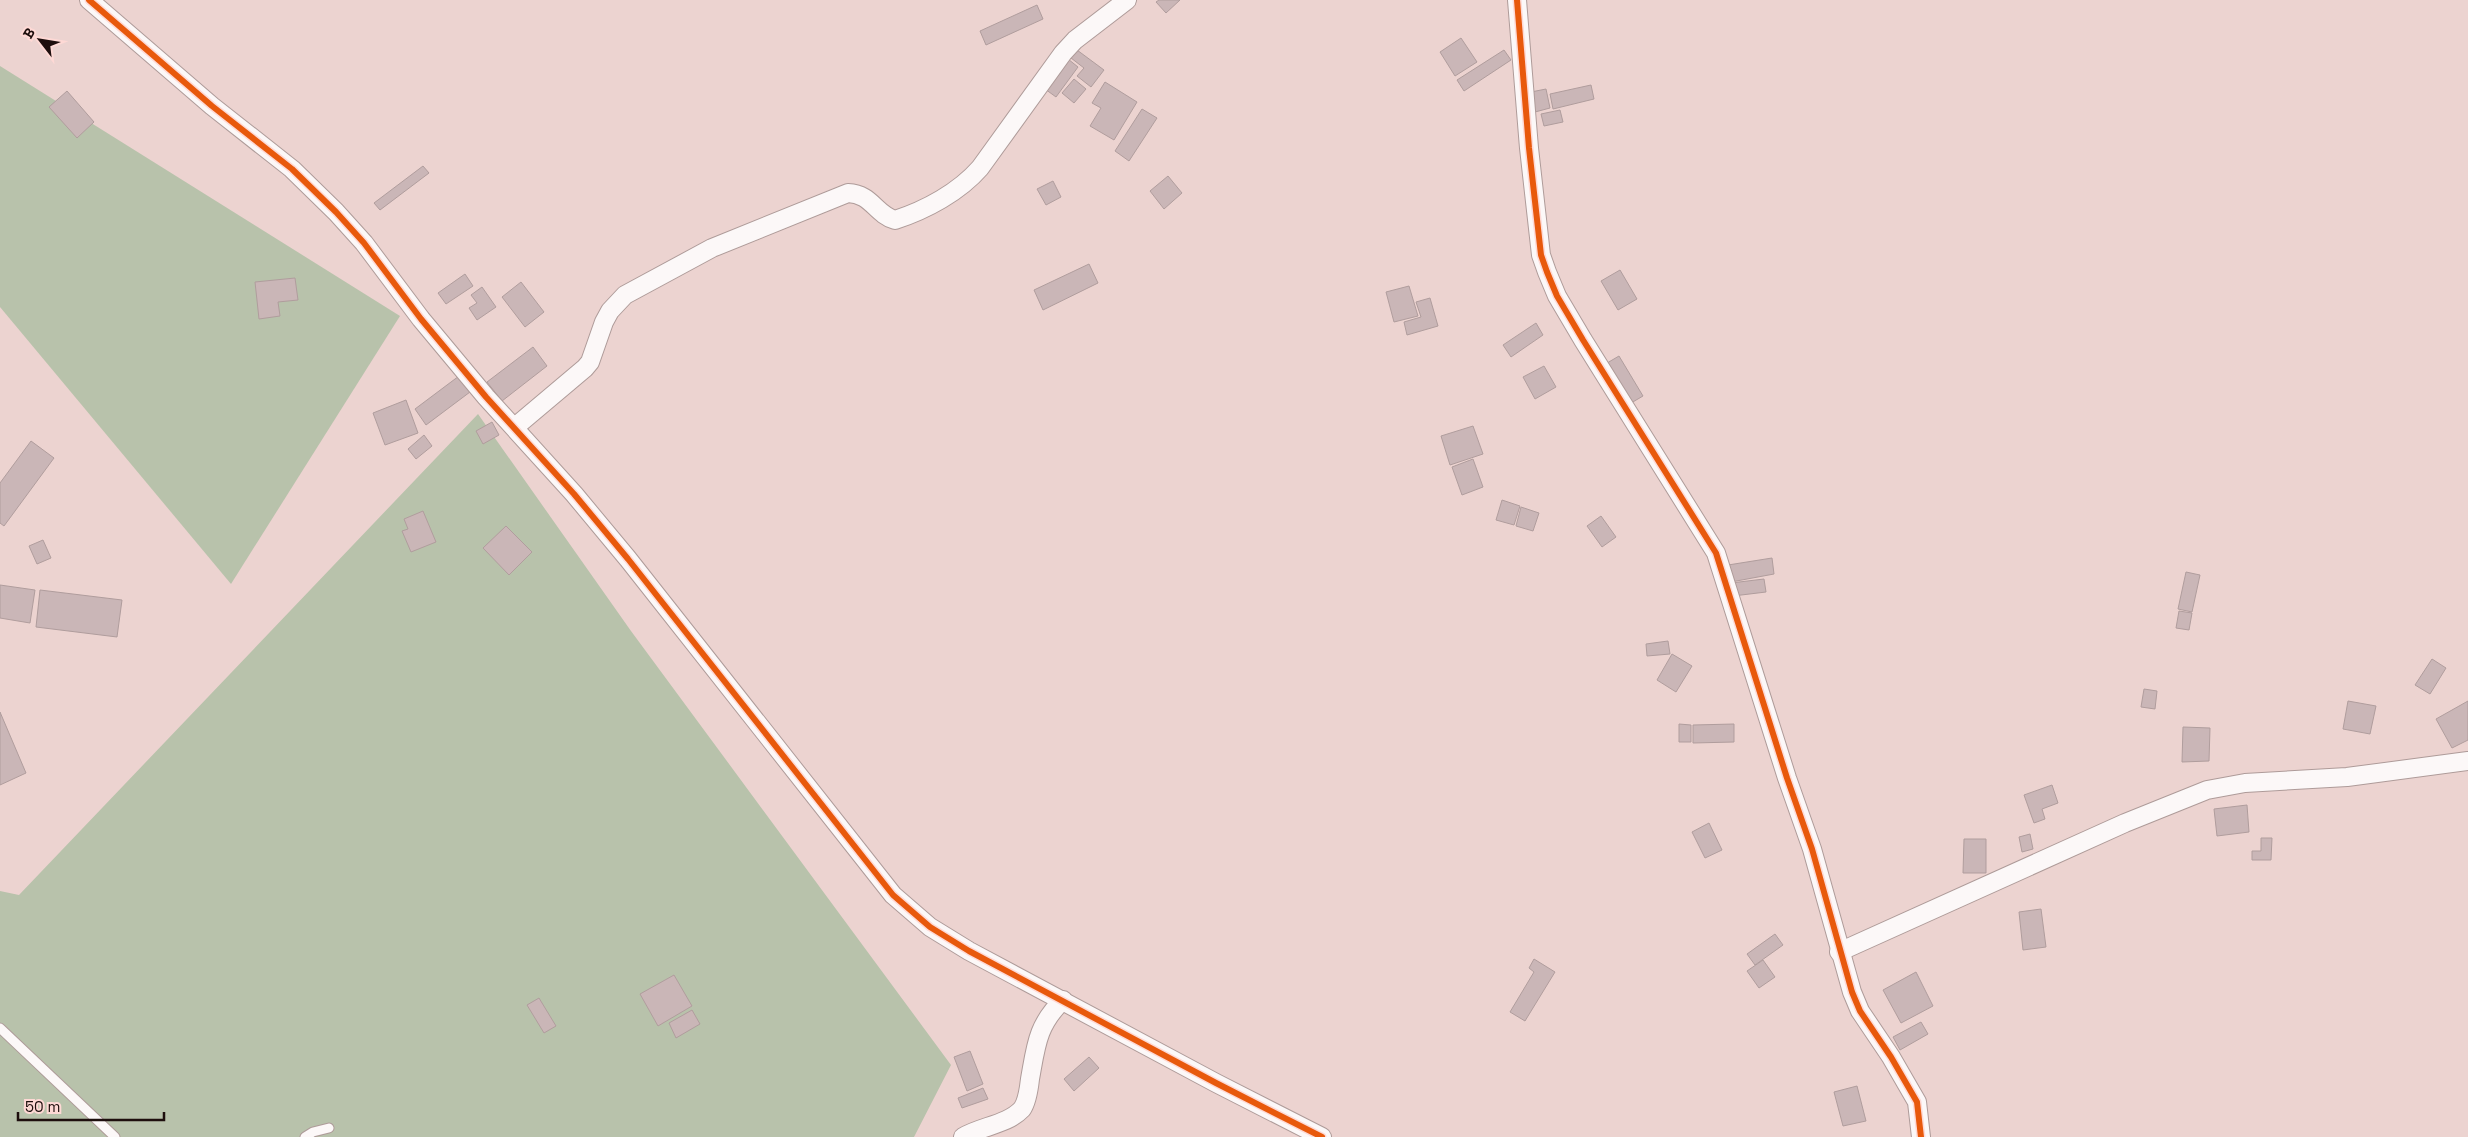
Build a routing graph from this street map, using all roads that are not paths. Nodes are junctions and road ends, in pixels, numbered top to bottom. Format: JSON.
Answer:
{"nodes":[{"id":1,"x":90,"y":0,"type":"edge"},
{"id":2,"x":1127,"y":0,"type":"edge"},
{"id":3,"x":1517,"y":0,"type":"edge"},
{"id":4,"x":515,"y":427,"type":"junction"},
{"id":5,"x":2468,"y":761,"type":"edge"},
{"id":6,"x":1839,"y":952,"type":"junction"},
{"id":7,"x":1063,"y":1000,"type":"junction"},
{"id":8,"x":0,"y":1028,"type":"edge"},
{"id":9,"x":329,"y":1128,"type":"dead end"},
{"id":10,"x":115,"y":1137,"type":"edge"},
{"id":11,"x":305,"y":1137,"type":"edge"},
{"id":12,"x":963,"y":1137,"type":"edge"},
{"id":13,"x":1322,"y":1137,"type":"edge"},
{"id":14,"x":1921,"y":1137,"type":"edge"}],
"edges":[{"from":1,"to":4,"type":"street"},
{"from":2,"to":4,"type":"street"},
{"from":3,"to":6,"type":"street"},
{"from":4,"to":7,"type":"street"},
{"from":5,"to":6,"type":"street"},
{"from":6,"to":14,"type":"street"},
{"from":7,"to":12,"type":"street"},
{"from":7,"to":13,"type":"street"},
{"from":8,"to":10,"type":"lane"},
{"from":9,"to":11,"type":"lane"}]}
